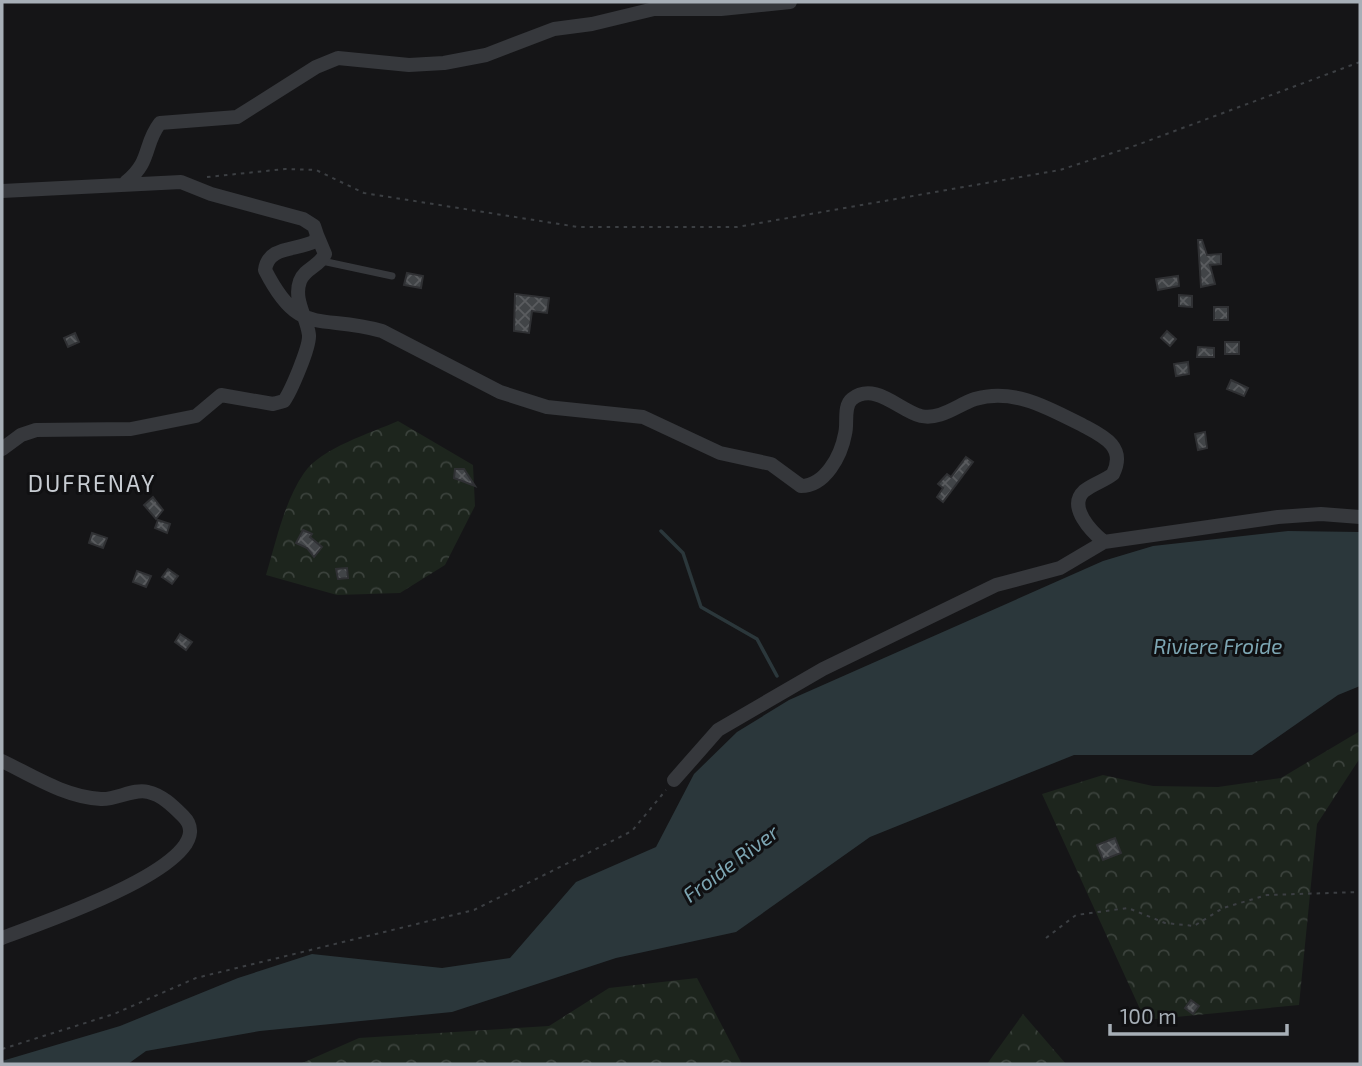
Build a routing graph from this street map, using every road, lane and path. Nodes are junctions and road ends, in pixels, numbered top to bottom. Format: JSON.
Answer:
{"nodes":[{"id":1,"x":790,"y":2,"type":"edge"},
{"id":2,"x":1360,"y":62,"type":"edge"},
{"id":3,"x":204,"y":178,"type":"dead end"},
{"id":4,"x":126,"y":182,"type":"junction"},
{"id":5,"x":2,"y":191,"type":"edge"},
{"id":6,"x":317,"y":235,"type":"junction"},
{"id":7,"x":322,"y":261,"type":"junction"},
{"id":8,"x":391,"y":276,"type":"dead end"},
{"id":9,"x":304,"y":320,"type":"junction"},
{"id":10,"x":2,"y":449,"type":"edge"},
{"id":11,"x":1360,"y":517,"type":"edge"},
{"id":12,"x":1104,"y":542,"type":"junction"},
{"id":13,"x":2,"y":761,"type":"edge"},
{"id":14,"x":674,"y":780,"type":"joint"},
{"id":15,"x":1360,"y":892,"type":"edge"},
{"id":16,"x":1046,"y":938,"type":"dead end"},
{"id":17,"x":2,"y":939,"type":"edge"},
{"id":18,"x":2,"y":1049,"type":"edge"}],
"edges":[{"from":1,"to":4,"type":"street"},
{"from":2,"to":3,"type":"path"},
{"from":4,"to":5,"type":"street"},
{"from":4,"to":6,"type":"street"},
{"from":6,"to":7,"type":"street"},
{"from":6,"to":9,"type":"street"},
{"from":7,"to":8,"type":"lane"},
{"from":7,"to":9,"type":"street"},
{"from":9,"to":10,"type":"street"},
{"from":9,"to":12,"type":"street"},
{"from":11,"to":12,"type":"street"},
{"from":12,"to":14,"type":"street"},
{"from":13,"to":17,"type":"street"},
{"from":14,"to":18,"type":"path"},
{"from":15,"to":16,"type":"path"}]}
